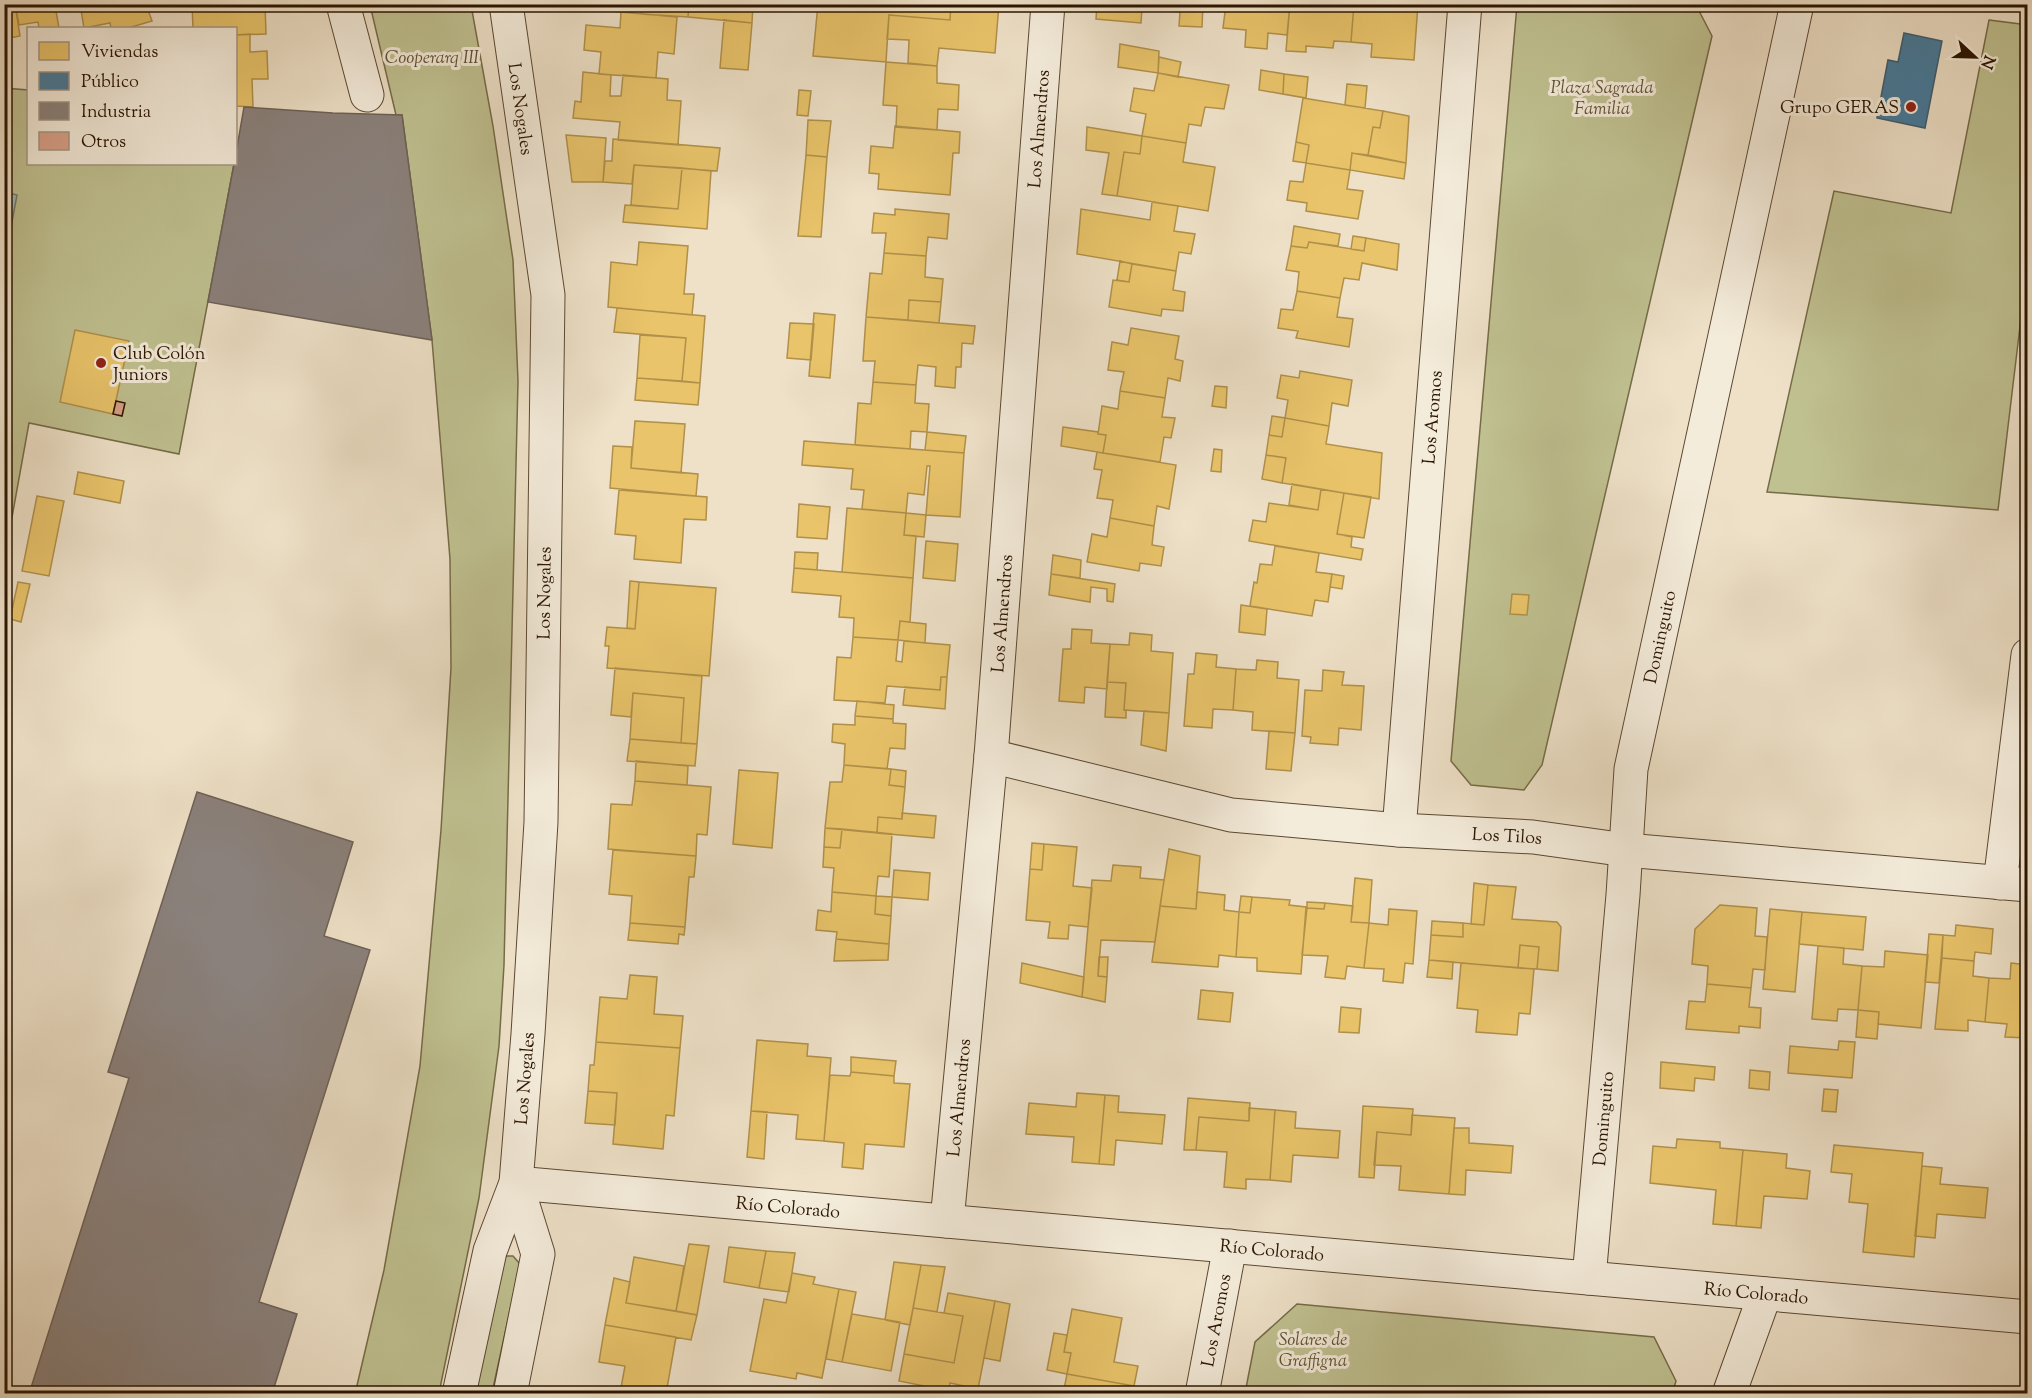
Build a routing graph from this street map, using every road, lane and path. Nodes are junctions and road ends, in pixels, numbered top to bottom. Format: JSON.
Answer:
{"nodes":[{"id":1,"x":343,"y":4,"type":"edge"},
{"id":2,"x":506,"y":4,"type":"edge"},
{"id":3,"x":1048,"y":4,"type":"edge"},
{"id":4,"x":1465,"y":4,"type":"edge"},
{"id":5,"x":1797,"y":4,"type":"edge"},
{"id":6,"x":367,"y":95,"type":"dead end"},
{"id":7,"x":2028,"y":655,"type":"edge"},
{"id":8,"x":991,"y":756,"type":"junction"},
{"id":9,"x":1398,"y":830,"type":"junction"},
{"id":10,"x":1626,"y":850,"type":"junction"},
{"id":11,"x":2014,"y":884,"type":"edge"},
{"id":12,"x":516,"y":1183,"type":"junction"},
{"id":13,"x":946,"y":1221,"type":"junction"},
{"id":14,"x":1230,"y":1246,"type":"junction"},
{"id":15,"x":1589,"y":1278,"type":"junction"},
{"id":16,"x":1765,"y":1294,"type":"junction"},
{"id":17,"x":2028,"y":1317,"type":"edge"},
{"id":18,"x":459,"y":1394,"type":"edge"},
{"id":19,"x":510,"y":1394,"type":"edge"},
{"id":20,"x":1202,"y":1394,"type":"edge"},
{"id":21,"x":1729,"y":1394,"type":"edge"}],
"edges":[{"from":1,"to":6,"type":"street"},
{"from":2,"to":12,"type":"street","name":"Los Nogales"},
{"from":3,"to":8,"type":"street","name":"Los Almendros"},
{"from":4,"to":9,"type":"street","name":"Los Aromos"},
{"from":5,"to":10,"type":"street","name":"Dominguito"},
{"from":7,"to":11,"type":"street"},
{"from":8,"to":9,"type":"street","name":"Los Tilos"},
{"from":8,"to":13,"type":"street","name":"Los Almendros"},
{"from":9,"to":10,"type":"street","name":"Los Tilos"},
{"from":10,"to":11,"type":"street","name":"Los Tilos"},
{"from":10,"to":15,"type":"street","name":"Dominguito"},
{"from":12,"to":13,"type":"street","name":"Río Colorado"},
{"from":12,"to":18,"type":"street","name":"Los Nogales"},
{"from":12,"to":19,"type":"street","name":"Los Nogales"},
{"from":13,"to":14,"type":"street","name":"Río Colorado"},
{"from":14,"to":15,"type":"street","name":"Río Colorado"},
{"from":14,"to":20,"type":"street","name":"Los Aromos"},
{"from":15,"to":16,"type":"street","name":"Río Colorado"},
{"from":16,"to":17,"type":"street","name":"Río Colorado"},
{"from":16,"to":21,"type":"street"}]}
